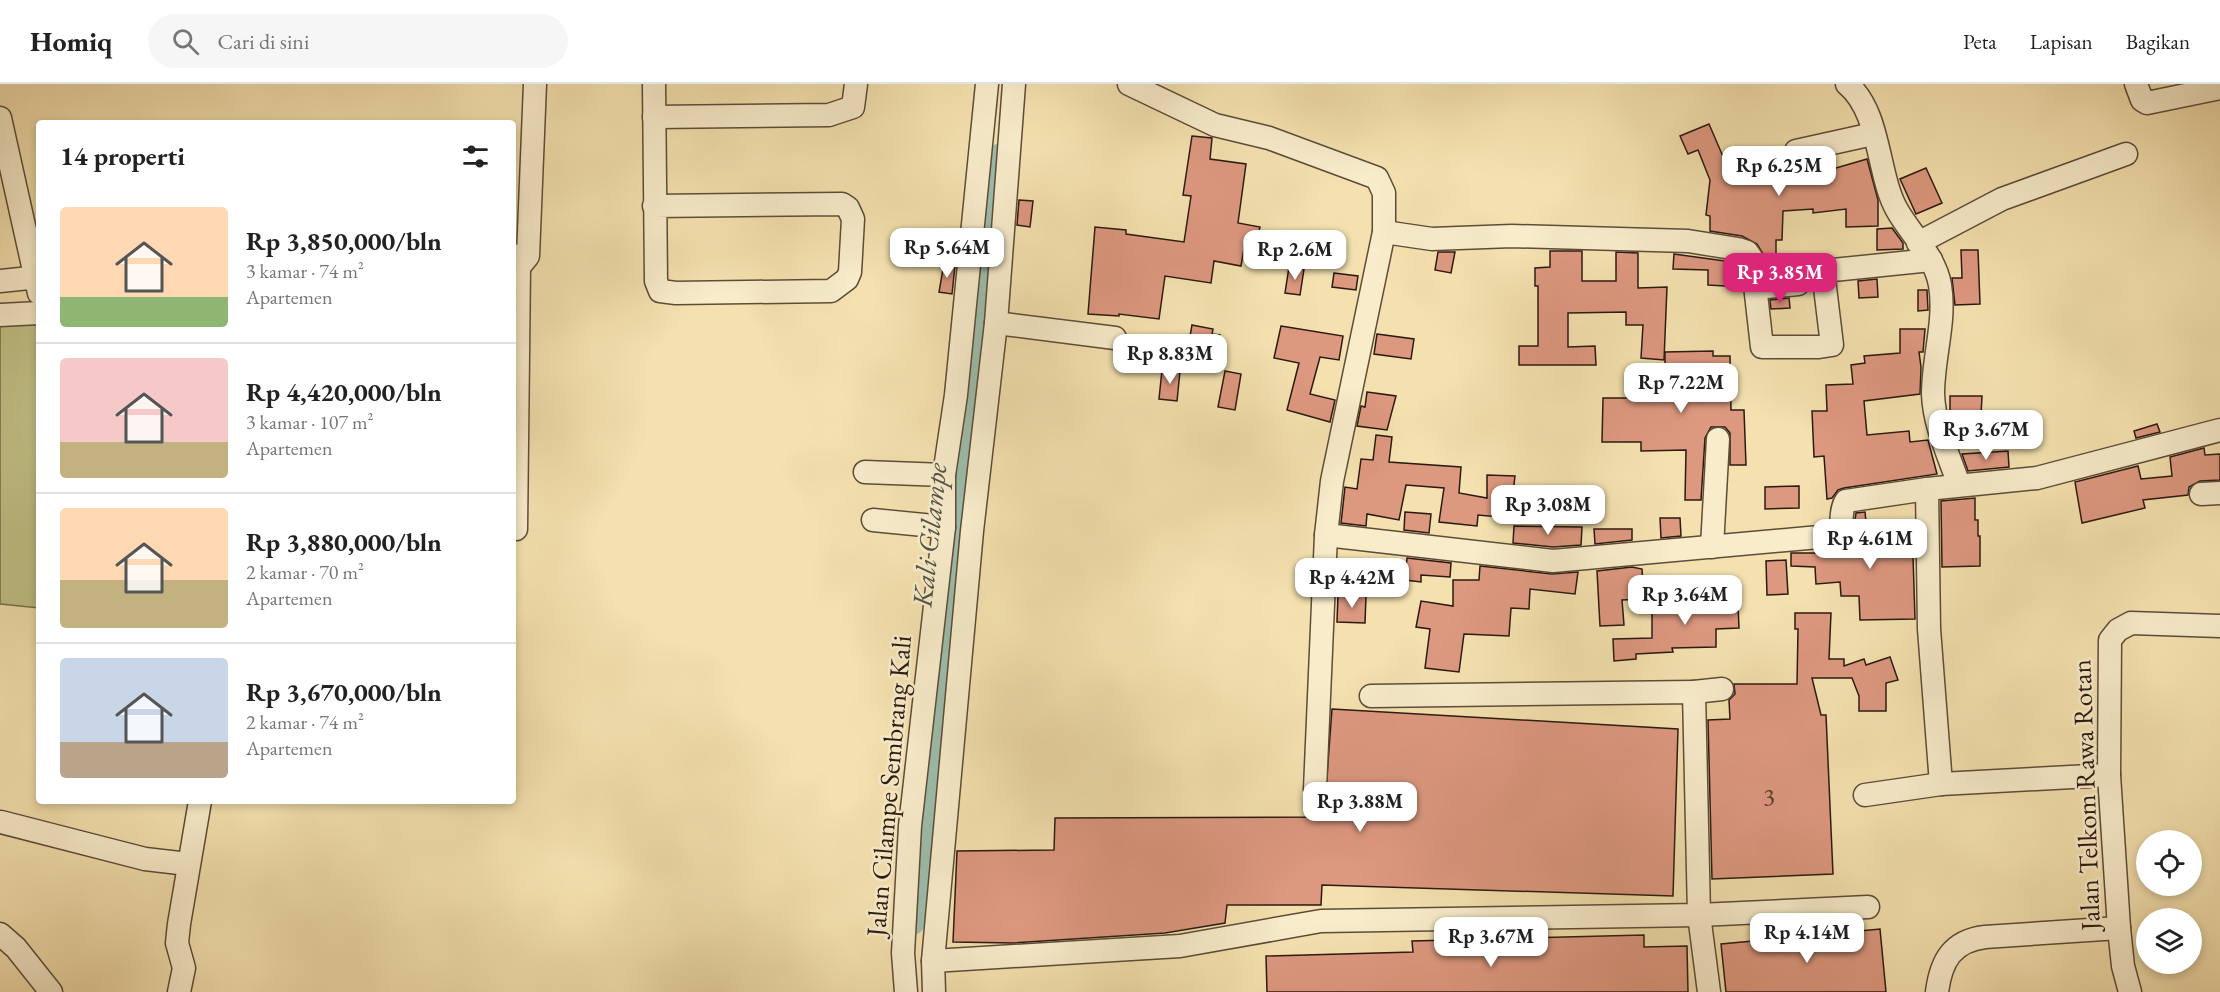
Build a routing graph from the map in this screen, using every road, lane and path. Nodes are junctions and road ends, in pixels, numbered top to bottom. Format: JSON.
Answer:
{"nodes":[{"id":1,"x":523,"y":84,"type":"edge"},
{"id":2,"x":535,"y":84,"type":"edge"},
{"id":3,"x":654,"y":84,"type":"edge"},
{"id":4,"x":856,"y":84,"type":"edge"},
{"id":5,"x":987,"y":84,"type":"edge"},
{"id":6,"x":1014,"y":84,"type":"edge"},
{"id":7,"x":1129,"y":84,"type":"edge"},
{"id":8,"x":1847,"y":84,"type":"edge"},
{"id":9,"x":2136,"y":84,"type":"edge"},
{"id":10,"x":2220,"y":88,"type":"edge"},
{"id":11,"x":654,"y":117,"type":"junction"},
{"id":12,"x":0,"y":118,"type":"edge"},
{"id":13,"x":1874,"y":134,"type":"junction"},
{"id":14,"x":1796,"y":151,"type":"dead end"},
{"id":15,"x":2126,"y":154,"type":"dead end"},
{"id":16,"x":4,"y":155,"type":"edge"},
{"id":17,"x":516,"y":195,"type":"edge"},
{"id":18,"x":654,"y":206,"type":"junction"},
{"id":19,"x":1384,"y":232,"type":"junction"},
{"id":20,"x":1924,"y":252,"type":"junction"},
{"id":21,"x":516,"y":263,"type":"edge"},
{"id":22,"x":1823,"y":271,"type":"junction"},
{"id":23,"x":36,"y":275,"type":"edge"},
{"id":24,"x":0,"y":281,"type":"edge"},
{"id":25,"x":36,"y":283,"type":"edge"},
{"id":26,"x":1755,"y":288,"type":"junction"},
{"id":27,"x":36,"y":313,"type":"edge"},
{"id":28,"x":0,"y":315,"type":"edge"},
{"id":29,"x":996,"y":323,"type":"junction"},
{"id":30,"x":1115,"y":338,"type":"dead end"},
{"id":31,"x":2220,"y":430,"type":"edge"},
{"id":32,"x":1718,"y":439,"type":"dead end"},
{"id":33,"x":865,"y":472,"type":"dead end"},
{"id":34,"x":944,"y":475,"type":"junction"},
{"id":35,"x":1959,"y":486,"type":"junction"},
{"id":36,"x":1927,"y":489,"type":"junction"},
{"id":37,"x":873,"y":520,"type":"dead end"},
{"id":38,"x":944,"y":527,"type":"junction"},
{"id":39,"x":1326,"y":535,"type":"junction"},
{"id":40,"x":1712,"y":547,"type":"junction"},
{"id":41,"x":2220,"y":626,"type":"edge"},
{"id":42,"x":1722,"y":689,"type":"dead end"},
{"id":43,"x":1694,"y":692,"type":"junction"},
{"id":44,"x":1371,"y":696,"type":"dead end"},
{"id":45,"x":2109,"y":775,"type":"junction"},
{"id":46,"x":1941,"y":784,"type":"junction"},
{"id":47,"x":1315,"y":789,"type":"dead end"},
{"id":48,"x":1865,"y":795,"type":"dead end"},
{"id":49,"x":199,"y":804,"type":"edge"},
{"id":50,"x":0,"y":816,"type":"edge"},
{"id":51,"x":0,"y":822,"type":"edge"},
{"id":52,"x":188,"y":864,"type":"junction"},
{"id":53,"x":1868,"y":907,"type":"dead end"},
{"id":54,"x":1699,"y":915,"type":"junction"},
{"id":55,"x":2119,"y":928,"type":"junction"},
{"id":56,"x":0,"y":934,"type":"edge"},
{"id":57,"x":933,"y":961,"type":"junction"},
{"id":58,"x":51,"y":992,"type":"edge"},
{"id":59,"x":179,"y":992,"type":"edge"},
{"id":60,"x":906,"y":992,"type":"edge"},
{"id":61,"x":934,"y":992,"type":"edge"},
{"id":62,"x":1709,"y":992,"type":"edge"},
{"id":63,"x":1937,"y":992,"type":"edge"},
{"id":64,"x":2130,"y":992,"type":"edge"}],
"edges":[{"from":1,"to":17,"type":"street"},
{"from":2,"to":21,"type":"street"},
{"from":3,"to":11,"type":"street"},
{"from":4,"to":11,"type":"street"},
{"from":5,"to":34,"type":"street","name":"Jalan Cilampe Sembrang Kali"},
{"from":6,"to":29,"type":"street"},
{"from":7,"to":19,"type":"street"},
{"from":8,"to":13,"type":"street"},
{"from":9,"to":10,"type":"street"},
{"from":11,"to":18,"type":"street"},
{"from":12,"to":16,"type":"street"},
{"from":13,"to":14,"type":"street"},
{"from":13,"to":20,"type":"street"},
{"from":15,"to":20,"type":"street"},
{"from":16,"to":23,"type":"street"},
{"from":18,"to":18,"type":"street"},
{"from":19,"to":26,"type":"street"},
{"from":19,"to":39,"type":"street"},
{"from":20,"to":22,"type":"street"},
{"from":20,"to":35,"type":"street"},
{"from":22,"to":26,"type":"street"},
{"from":22,"to":26,"type":"street"},
{"from":24,"to":25,"type":"street"},
{"from":27,"to":28,"type":"street"},
{"from":29,"to":30,"type":"street"},
{"from":29,"to":57,"type":"street"},
{"from":31,"to":35,"type":"street"},
{"from":32,"to":40,"type":"street"},
{"from":33,"to":34,"type":"street"},
{"from":34,"to":38,"type":"street","name":"Jalan Cilampe Sembrang Kali"},
{"from":35,"to":36,"type":"street"},
{"from":36,"to":40,"type":"street"},
{"from":36,"to":46,"type":"street"},
{"from":37,"to":38,"type":"street"},
{"from":38,"to":60,"type":"street","name":"Jalan Cilampe Sembrang Kali"},
{"from":39,"to":40,"type":"street"},
{"from":39,"to":47,"type":"street"},
{"from":41,"to":45,"type":"street","name":"Jalan Telkom Rawa Rotan"},
{"from":42,"to":43,"type":"street"},
{"from":43,"to":44,"type":"street"},
{"from":43,"to":54,"type":"street"},
{"from":45,"to":46,"type":"street"},
{"from":45,"to":55,"type":"street","name":"Jalan Telkom Rawa Rotan"},
{"from":46,"to":48,"type":"street"},
{"from":49,"to":52,"type":"street"},
{"from":50,"to":51,"type":"street"},
{"from":51,"to":52,"type":"street"},
{"from":52,"to":59,"type":"street"},
{"from":53,"to":54,"type":"street"},
{"from":54,"to":57,"type":"street"},
{"from":54,"to":62,"type":"street"},
{"from":55,"to":63,"type":"street"},
{"from":55,"to":64,"type":"street","name":"Jalan Telkom Rawa Rotan"},
{"from":56,"to":58,"type":"street"},
{"from":57,"to":61,"type":"street"}]}
